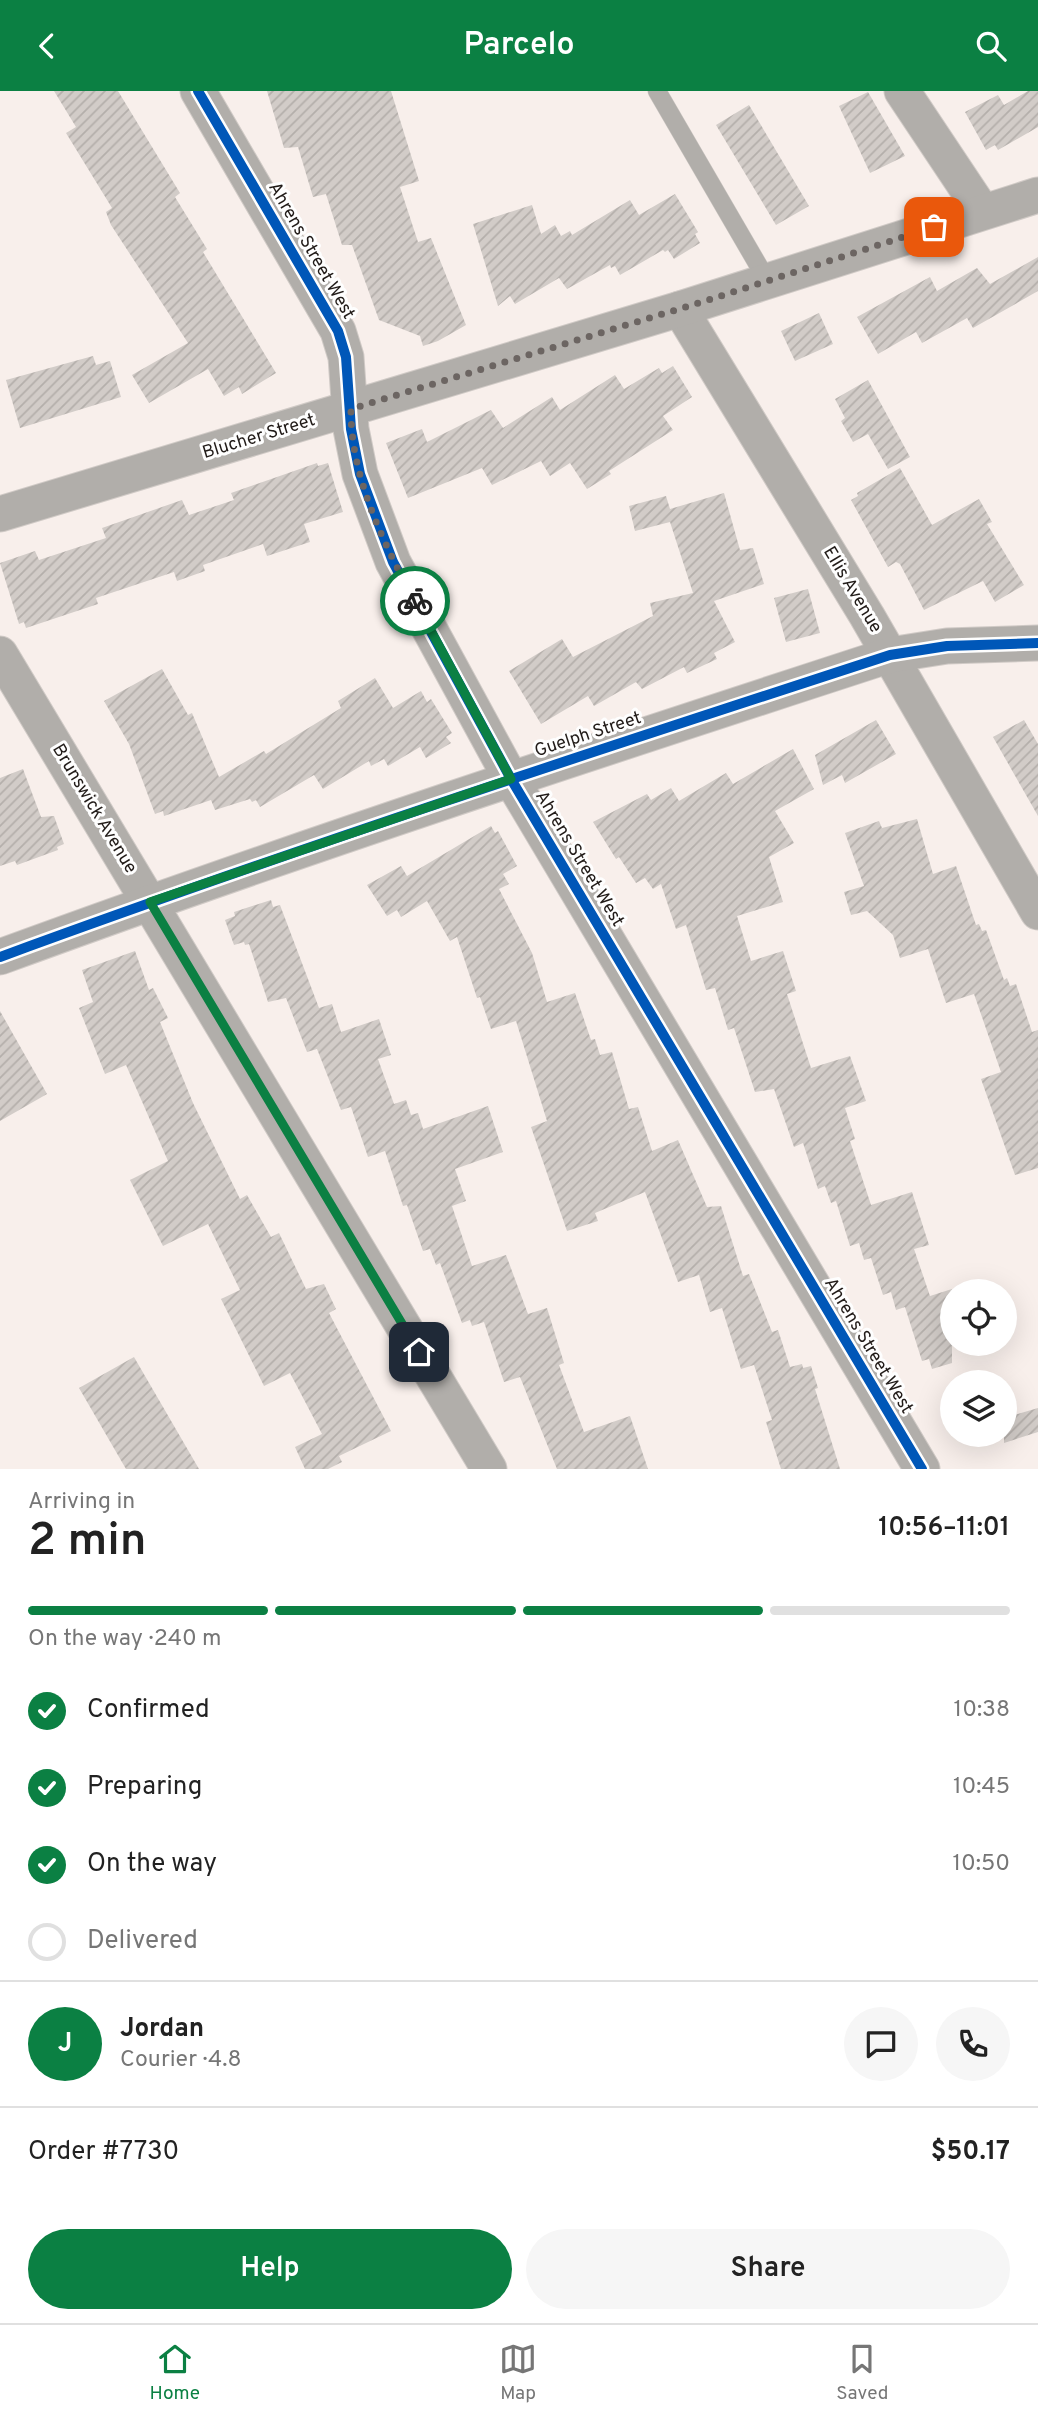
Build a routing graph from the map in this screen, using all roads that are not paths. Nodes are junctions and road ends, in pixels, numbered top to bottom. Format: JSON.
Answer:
{"nodes":[{"id":1,"x":198,"y":91,"type":"edge"},
{"id":2,"x":657,"y":91,"type":"edge"},
{"id":3,"x":902,"y":91,"type":"edge"},
{"id":4,"x":1038,"y":195,"type":"edge"},
{"id":5,"x":982,"y":211,"type":"junction"},
{"id":6,"x":768,"y":282,"type":"junction"},
{"id":7,"x":680,"y":309,"type":"junction"},
{"id":8,"x":351,"y":409,"type":"junction"},
{"id":9,"x":0,"y":514,"type":"edge"},
{"id":10,"x":1038,"y":643,"type":"edge"},
{"id":11,"x":0,"y":654,"type":"edge"},
{"id":12,"x":890,"y":655,"type":"junction"},
{"id":13,"x":511,"y":779,"type":"junction"},
{"id":14,"x":150,"y":902,"type":"junction"},
{"id":15,"x":1038,"y":912,"type":"edge"},
{"id":16,"x":0,"y":957,"type":"edge"},
{"id":17,"x":489,"y":1469,"type":"edge"},
{"id":18,"x":922,"y":1469,"type":"edge"}],
"edges":[{"from":1,"to":8,"type":"street","name":"Ahrens Street West"},
{"from":2,"to":6,"type":"lane"},
{"from":3,"to":5,"type":"street"},
{"from":4,"to":5,"type":"street","name":"Blucher Street"},
{"from":5,"to":6,"type":"street","name":"Blucher Street"},
{"from":6,"to":7,"type":"street","name":"Blucher Street"},
{"from":7,"to":8,"type":"street","name":"Blucher Street"},
{"from":7,"to":12,"type":"street","name":"Ellis Avenue"},
{"from":8,"to":9,"type":"street","name":"Blucher Street"},
{"from":8,"to":13,"type":"street","name":"Ahrens Street West"},
{"from":10,"to":12,"type":"street","name":"Guelph Street"},
{"from":11,"to":14,"type":"street","name":"Brunswick Avenue"},
{"from":12,"to":13,"type":"street","name":"Guelph Street"},
{"from":12,"to":15,"type":"street","name":"Ellis Avenue"},
{"from":13,"to":14,"type":"street","name":"Guelph Street"},
{"from":13,"to":18,"type":"street","name":"Ahrens Street West"},
{"from":14,"to":16,"type":"street","name":"Guelph Street"},
{"from":14,"to":17,"type":"street","name":"Brunswick Avenue"}]}
